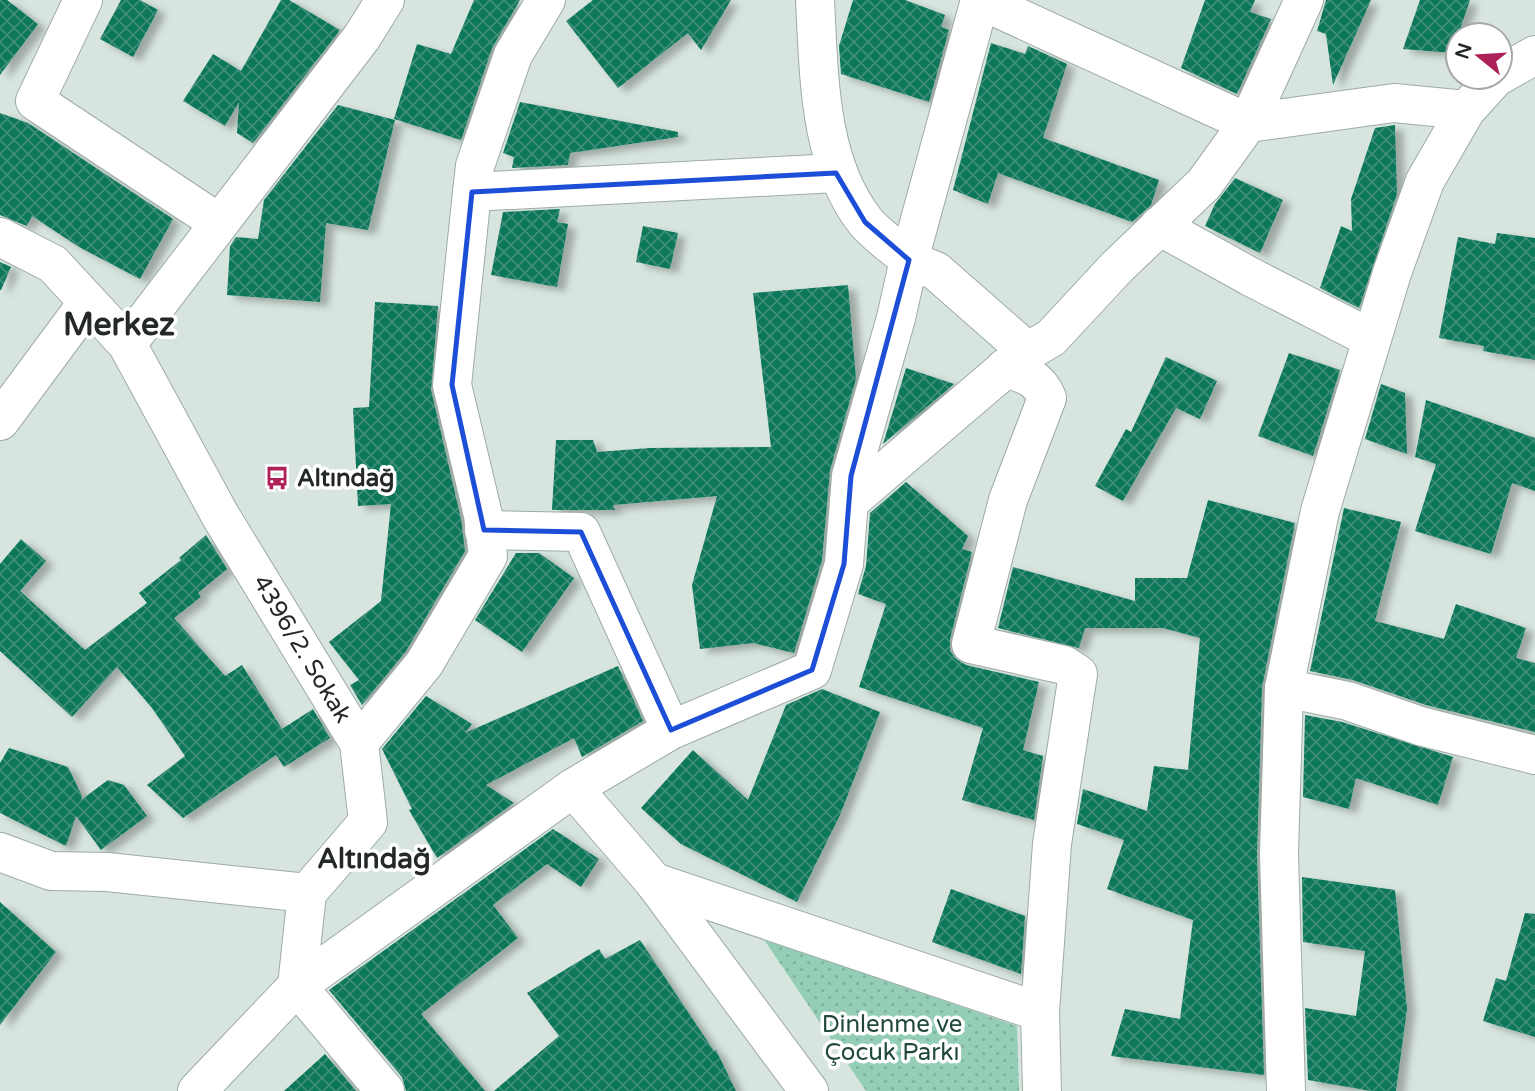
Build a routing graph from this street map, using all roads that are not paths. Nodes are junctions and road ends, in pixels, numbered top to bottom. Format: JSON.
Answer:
{"nodes":[{"id":1,"x":83,"y":0,"type":"edge"},
{"id":2,"x":546,"y":0,"type":"edge"},
{"id":3,"x":815,"y":0,"type":"edge"},
{"id":4,"x":980,"y":0,"type":"edge"},
{"id":5,"x":1304,"y":0,"type":"edge"},
{"id":6,"x":370,"y":5,"type":"edge"},
{"id":7,"x":1535,"y":55,"type":"edge"},
{"id":8,"x":1514,"y":67,"type":"edge"},
{"id":9,"x":1484,"y":91,"type":"edge"},
{"id":10,"x":1466,"y":110,"type":"junction"},
{"id":11,"x":1248,"y":123,"type":"junction"},
{"id":12,"x":836,"y":173,"type":"junction"},
{"id":13,"x":472,"y":192,"type":"junction"},
{"id":14,"x":219,"y":223,"type":"junction"},
{"id":15,"x":1159,"y":226,"type":"junction"},
{"id":16,"x":0,"y":237,"type":"edge"},
{"id":17,"x":909,"y":260,"type":"junction"},
{"id":18,"x":88,"y":302,"type":"junction"},
{"id":19,"x":1372,"y":339,"type":"junction"},
{"id":20,"x":127,"y":344,"type":"junction"},
{"id":21,"x":1016,"y":360,"type":"junction"},
{"id":22,"x":0,"y":420,"type":"edge"},
{"id":23,"x":849,"y":502,"type":"junction"},
{"id":24,"x":484,"y":530,"type":"junction"},
{"id":25,"x":1284,"y":688,"type":"junction"},
{"id":26,"x":671,"y":730,"type":"junction"},
{"id":27,"x":359,"y":743,"type":"junction"},
{"id":28,"x":1535,"y":755,"type":"edge"},
{"id":29,"x":573,"y":788,"type":"junction"},
{"id":30,"x":0,"y":852,"type":"edge"},
{"id":31,"x":654,"y":882,"type":"junction"},
{"id":32,"x":307,"y":893,"type":"junction"},
{"id":33,"x":297,"y":986,"type":"junction"},
{"id":34,"x":1040,"y":1012,"type":"junction"},
{"id":35,"x":197,"y":1091,"type":"edge"},
{"id":36,"x":386,"y":1091,"type":"edge"},
{"id":37,"x":809,"y":1091,"type":"edge"},
{"id":38,"x":1042,"y":1091,"type":"edge"},
{"id":39,"x":1286,"y":1091,"type":"edge"}],
"edges":[{"from":1,"to":14,"type":"street"},
{"from":2,"to":13,"type":"street"},
{"from":3,"to":12,"type":"street"},
{"from":4,"to":11,"type":"street"},
{"from":4,"to":17,"type":"street"},
{"from":5,"to":11,"type":"street"},
{"from":6,"to":14,"type":"street"},
{"from":7,"to":8,"type":"street"},
{"from":9,"to":10,"type":"street"},
{"from":10,"to":11,"type":"street"},
{"from":10,"to":19,"type":"street"},
{"from":11,"to":15,"type":"street"},
{"from":12,"to":13,"type":"street"},
{"from":12,"to":17,"type":"street"},
{"from":13,"to":24,"type":"street"},
{"from":14,"to":20,"type":"street"},
{"from":15,"to":19,"type":"street"},
{"from":15,"to":21,"type":"street"},
{"from":16,"to":18,"type":"street","name":"4396/2. Sokak"},
{"from":17,"to":21,"type":"street"},
{"from":17,"to":23,"type":"street"},
{"from":18,"to":20,"type":"street","name":"4396/2. Sokak"},
{"from":18,"to":22,"type":"street"},
{"from":19,"to":25,"type":"street"},
{"from":20,"to":27,"type":"street","name":"4396/2. Sokak"},
{"from":21,"to":23,"type":"street"},
{"from":21,"to":34,"type":"street"},
{"from":23,"to":26,"type":"street"},
{"from":24,"to":26,"type":"street"},
{"from":24,"to":27,"type":"street"},
{"from":25,"to":28,"type":"street"},
{"from":25,"to":39,"type":"street"},
{"from":26,"to":29,"type":"street"},
{"from":27,"to":32,"type":"street","name":"4396/2. Sokak"},
{"from":29,"to":31,"type":"street"},
{"from":29,"to":33,"type":"street"},
{"from":30,"to":32,"type":"street"},
{"from":31,"to":34,"type":"street"},
{"from":31,"to":37,"type":"street"},
{"from":32,"to":33,"type":"street"},
{"from":33,"to":35,"type":"street"},
{"from":33,"to":36,"type":"street"},
{"from":34,"to":38,"type":"street"}]}
